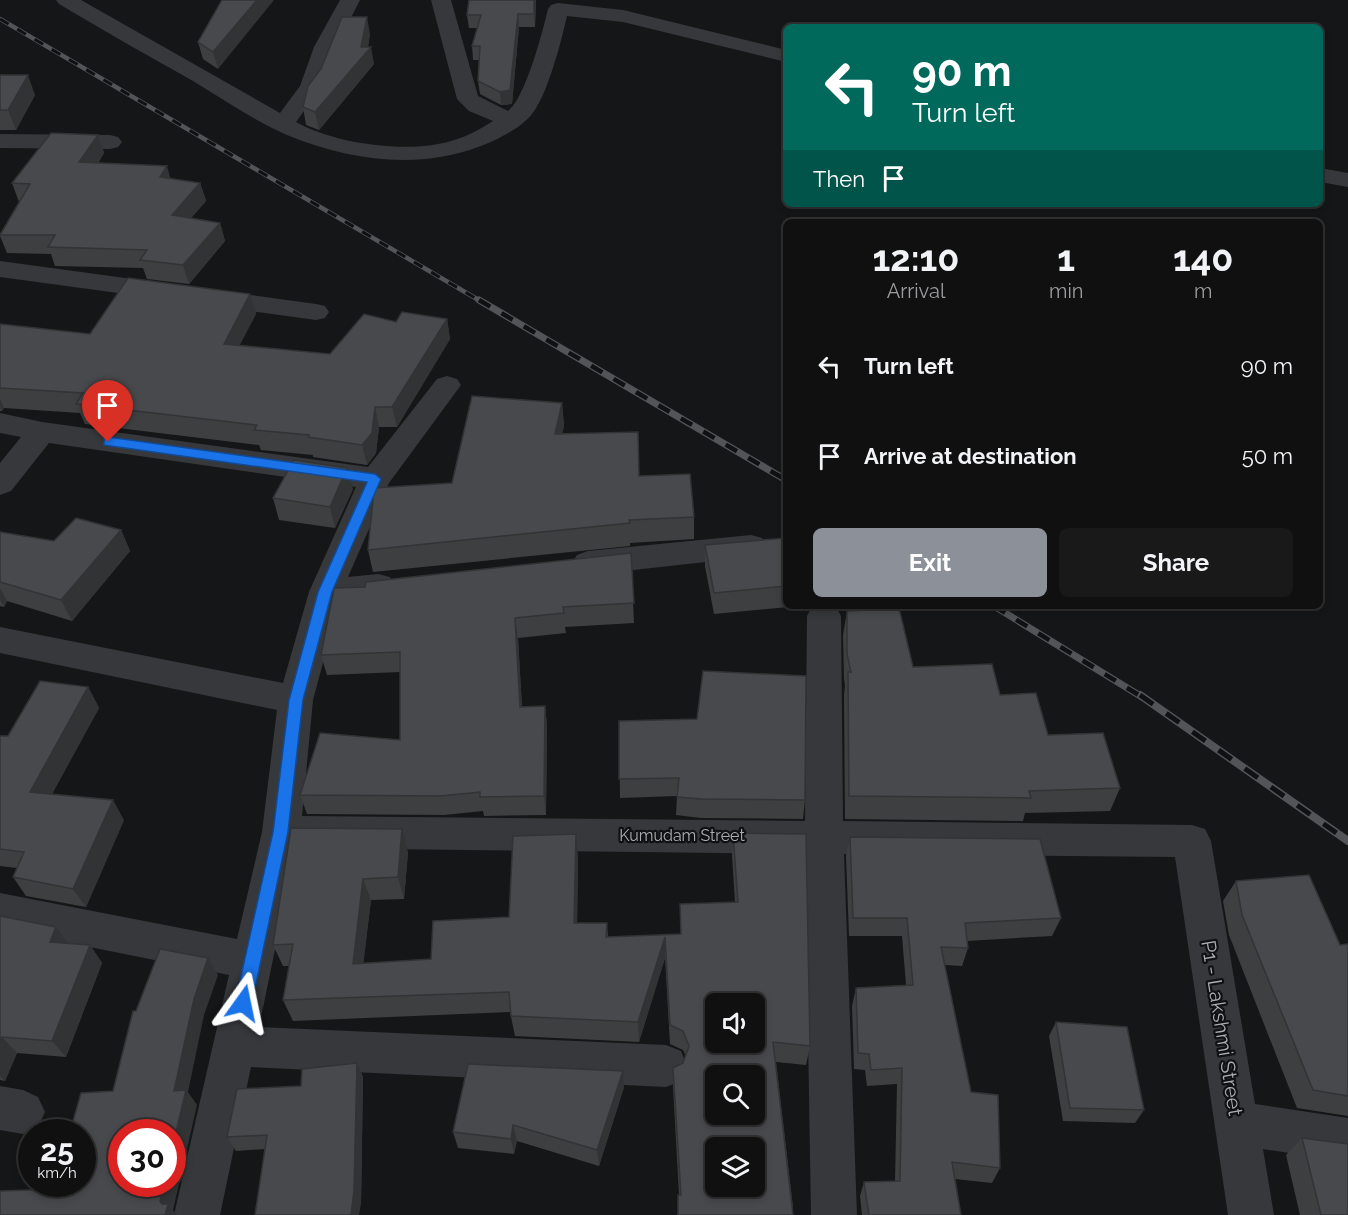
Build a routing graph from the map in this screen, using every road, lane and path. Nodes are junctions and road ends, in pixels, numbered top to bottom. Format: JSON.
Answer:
{"nodes":[{"id":1,"x":66,"y":0,"type":"edge"},
{"id":2,"x":350,"y":0,"type":"edge"},
{"id":3,"x":441,"y":0,"type":"edge"},
{"id":4,"x":560,"y":5,"type":"edge"},
{"id":5,"x":783,"y":55,"type":"edge"},
{"id":6,"x":510,"y":120,"type":"junction"},
{"id":7,"x":283,"y":123,"type":"junction"},
{"id":8,"x":0,"y":141,"type":"edge"},
{"id":9,"x":110,"y":142,"type":"dead end"},
{"id":10,"x":1323,"y":176,"type":"edge"},
{"id":11,"x":1348,"y":180,"type":"edge"},
{"id":12,"x":0,"y":269,"type":"edge"},
{"id":13,"x":316,"y":312,"type":"dead end"},
{"id":14,"x":447,"y":385,"type":"dead end"},
{"id":15,"x":0,"y":423,"type":"edge"},
{"id":16,"x":42,"y":432,"type":"junction"},
{"id":17,"x":375,"y":479,"type":"junction"},
{"id":18,"x":0,"y":484,"type":"edge"},
{"id":19,"x":774,"y":544,"type":"edge"},
{"id":20,"x":563,"y":566,"type":"edge"},
{"id":21,"x":410,"y":582,"type":"edge"},
{"id":22,"x":325,"y":592,"type":"junction"},
{"id":23,"x":824,"y":616,"type":"dead end"},
{"id":24,"x":0,"y":640,"type":"edge"},
{"id":25,"x":296,"y":700,"type":"junction"},
{"id":26,"x":281,"y":832,"type":"junction"},
{"id":27,"x":824,"y":836,"type":"junction"},
{"id":28,"x":1192,"y":841,"type":"joint"},
{"id":29,"x":0,"y":911,"type":"edge"},
{"id":30,"x":252,"y":961,"type":"junction"},
{"id":31,"x":234,"y":1046,"type":"junction"},
{"id":32,"x":666,"y":1066,"type":"dead end"},
{"id":33,"x":1238,"y":1123,"type":"junction"},
{"id":34,"x":1348,"y":1140,"type":"edge"},
{"id":35,"x":197,"y":1215,"type":"edge"},
{"id":36,"x":834,"y":1215,"type":"edge"},
{"id":37,"x":1251,"y":1215,"type":"edge"}],
"edges":[{"from":1,"to":7,"type":"street"},
{"from":2,"to":7,"type":"street"},
{"from":3,"to":6,"type":"street"},
{"from":4,"to":5,"type":"street"},
{"from":4,"to":6,"type":"street"},
{"from":6,"to":7,"type":"street"},
{"from":8,"to":9,"type":"street"},
{"from":10,"to":11,"type":"street"},
{"from":12,"to":13,"type":"street"},
{"from":14,"to":17,"type":"street"},
{"from":15,"to":16,"type":"street"},
{"from":16,"to":17,"type":"street"},
{"from":16,"to":18,"type":"street"},
{"from":17,"to":22,"type":"street"},
{"from":19,"to":20,"type":"street"},
{"from":21,"to":22,"type":"street"},
{"from":22,"to":25,"type":"street"},
{"from":23,"to":27,"type":"street"},
{"from":24,"to":25,"type":"street"},
{"from":25,"to":26,"type":"street"},
{"from":26,"to":27,"type":"street","name":"Kumudam Street"},
{"from":26,"to":30,"type":"street"},
{"from":27,"to":28,"type":"street","name":"Kumudam Street"},
{"from":27,"to":36,"type":"street"},
{"from":28,"to":33,"type":"street","name":"P1 - Lakshmi Street"},
{"from":29,"to":30,"type":"street"},
{"from":30,"to":31,"type":"street"},
{"from":31,"to":32,"type":"street"},
{"from":31,"to":35,"type":"street"},
{"from":33,"to":34,"type":"street"},
{"from":33,"to":37,"type":"street","name":"P1 - Lakshmi Street"}]}
